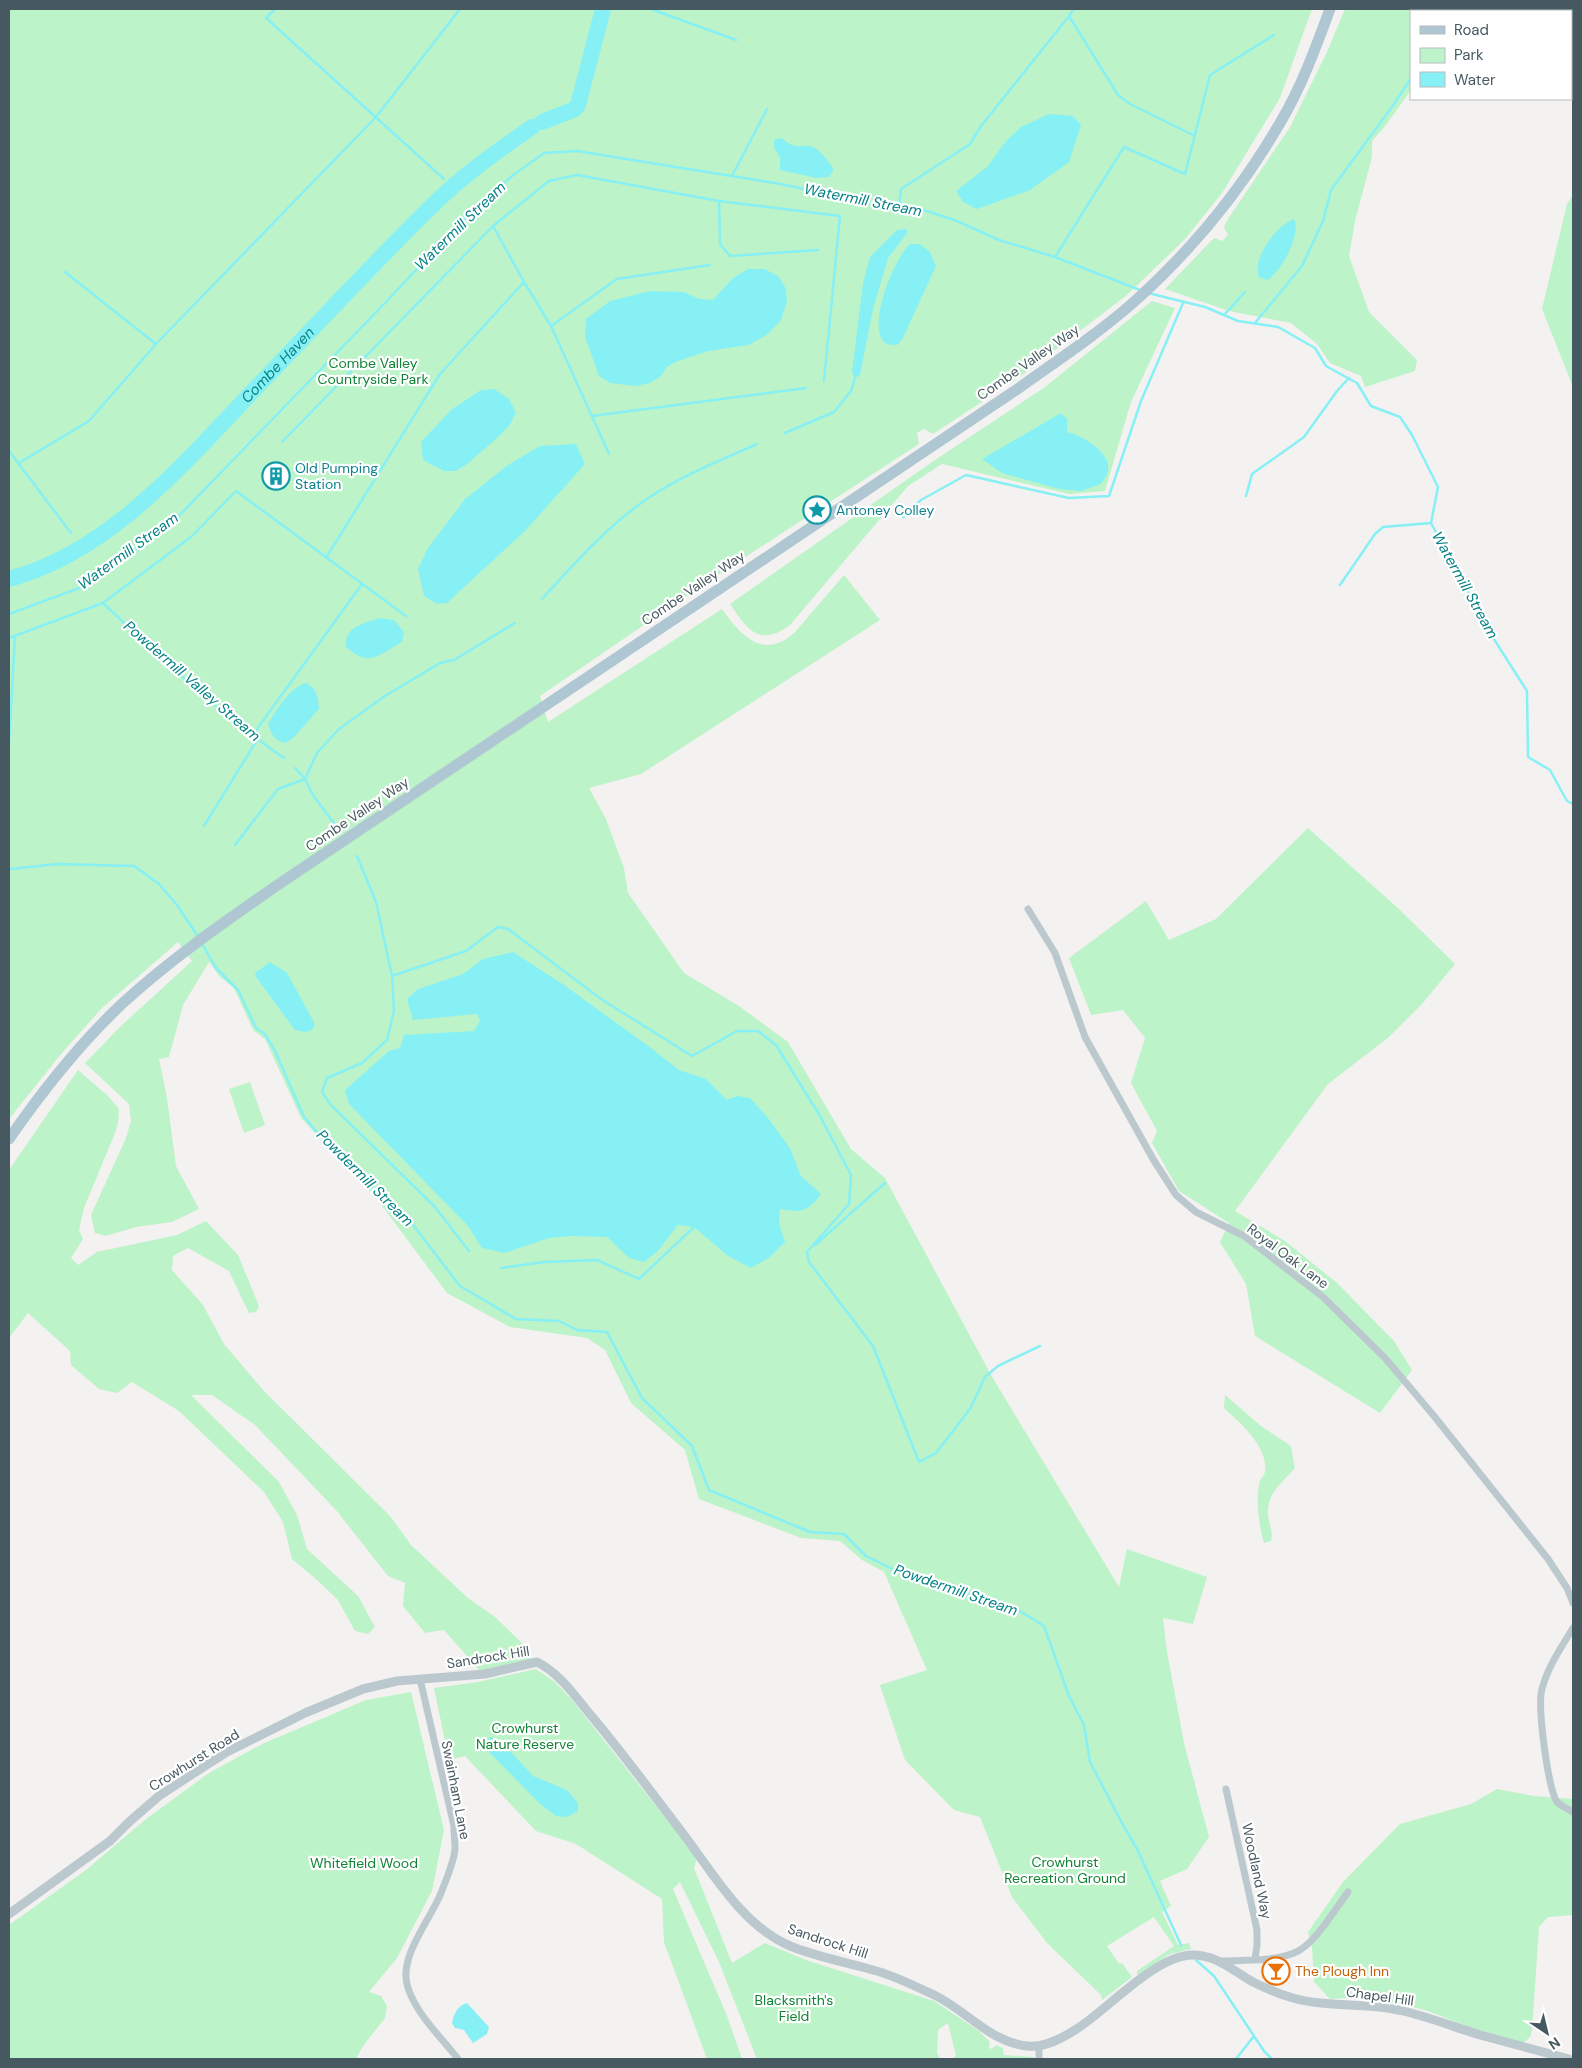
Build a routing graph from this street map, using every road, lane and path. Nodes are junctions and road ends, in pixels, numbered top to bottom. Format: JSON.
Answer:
{"nodes":[{"id":1,"x":1330,"y":9,"type":"edge"},
{"id":2,"x":1028,"y":909,"type":"dead end"},
{"id":3,"x":9,"y":1139,"type":"edge"},
{"id":4,"x":1573,"y":1603,"type":"edge"},
{"id":5,"x":1573,"y":1628,"type":"edge"},
{"id":6,"x":420,"y":1679,"type":"junction"},
{"id":7,"x":1226,"y":1789,"type":"dead end"},
{"id":8,"x":1573,"y":1812,"type":"edge"},
{"id":9,"x":1348,"y":1892,"type":"dead end"},
{"id":10,"x":9,"y":1914,"type":"edge"},
{"id":11,"x":1255,"y":1959,"type":"junction"},
{"id":12,"x":1220,"y":1961,"type":"junction"},
{"id":13,"x":1039,"y":2046,"type":"junction"},
{"id":14,"x":458,"y":2059,"type":"edge"},
{"id":15,"x":1039,"y":2059,"type":"edge"},
{"id":16,"x":1569,"y":2059,"type":"edge"}],
"edges":[{"from":1,"to":3,"type":"main road","name":"Combe Valley Way"},
{"from":2,"to":4,"type":"street","name":"Royal Oak Lane"},
{"from":5,"to":8,"type":"street"},
{"from":6,"to":10,"type":"street","name":"Crowhurst Road"},
{"from":6,"to":13,"type":"street","name":"Sandrock Hill"},
{"from":6,"to":14,"type":"street","name":"Swainham Lane"},
{"from":7,"to":11,"type":"street","name":"Woodland Way"},
{"from":9,"to":11,"type":"street"},
{"from":11,"to":12,"type":"street"},
{"from":12,"to":13,"type":"street","name":"Sandrock Hill"},
{"from":12,"to":16,"type":"street","name":"Chapel Hill"},
{"from":13,"to":15,"type":"street"}]}
